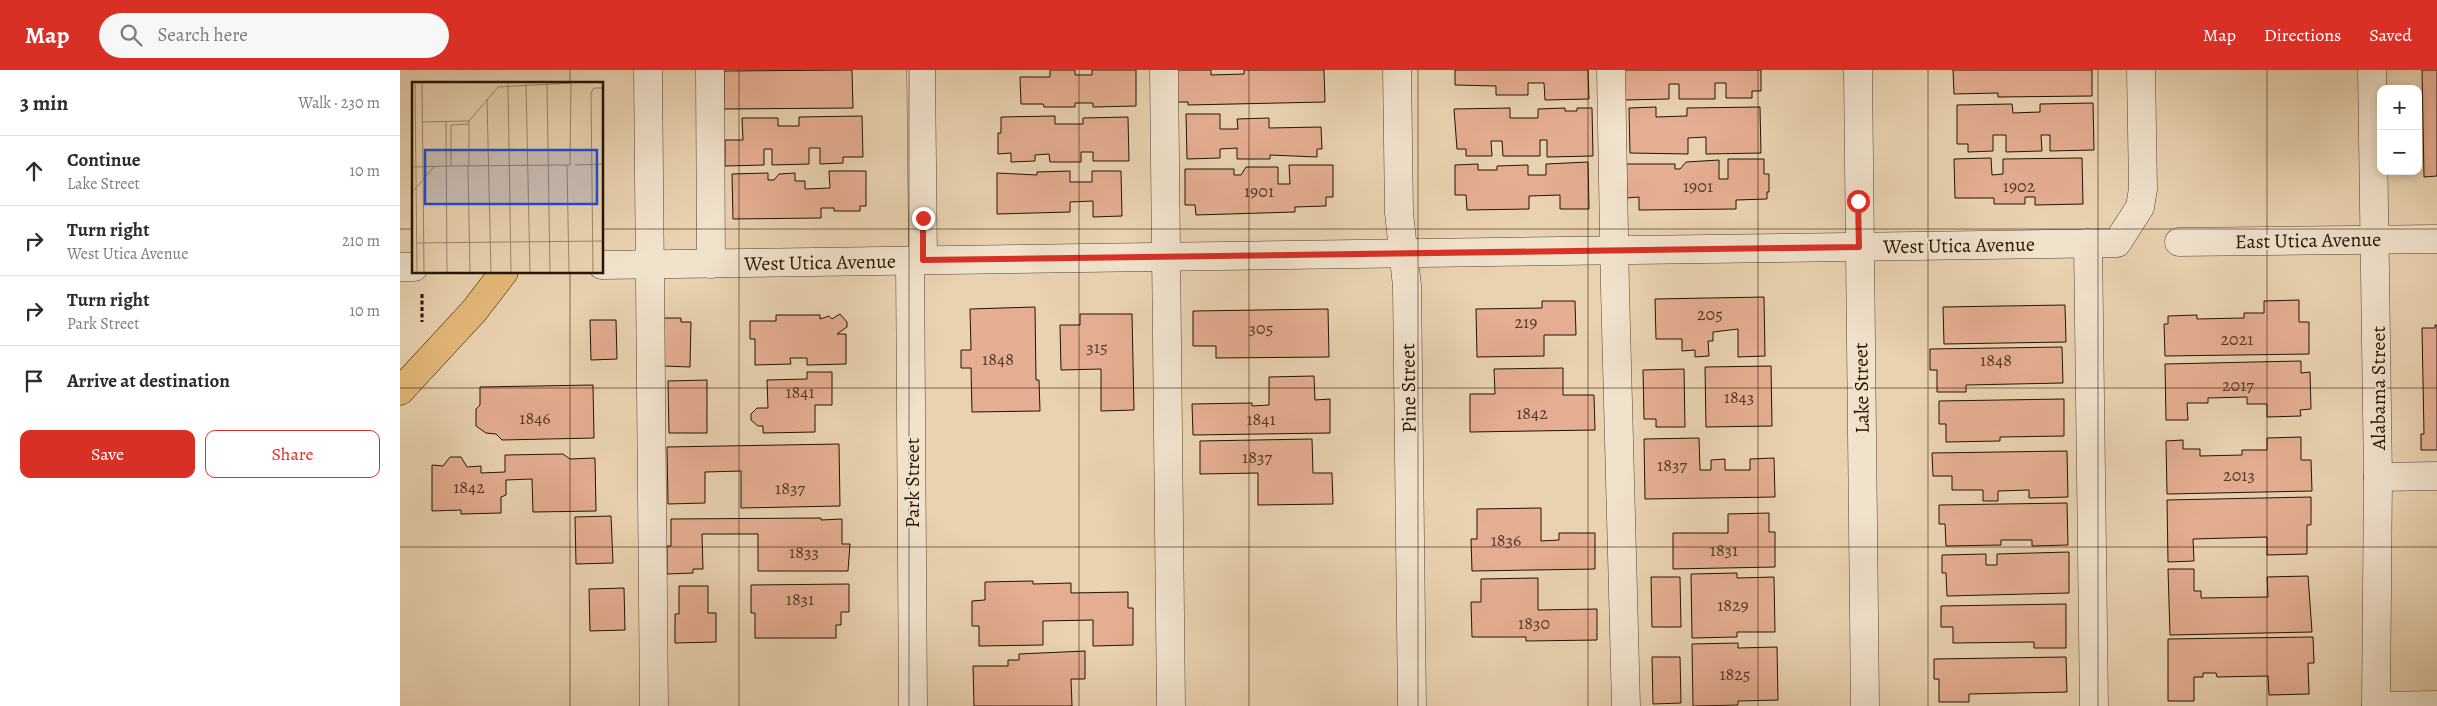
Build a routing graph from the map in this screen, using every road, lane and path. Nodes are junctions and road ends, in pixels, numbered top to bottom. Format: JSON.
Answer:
{"nodes":[{"id":1,"x":648,"y":70,"type":"edge"},
{"id":2,"x":710,"y":70,"type":"edge"},
{"id":3,"x":921,"y":70,"type":"edge"},
{"id":4,"x":1164,"y":70,"type":"edge"},
{"id":5,"x":1397,"y":70,"type":"edge"},
{"id":6,"x":1611,"y":70,"type":"edge"},
{"id":7,"x":1858,"y":70,"type":"edge"},
{"id":8,"x":2141,"y":70,"type":"edge"},
{"id":9,"x":2372,"y":70,"type":"edge"},
{"id":10,"x":2437,"y":239,"type":"edge"},
{"id":11,"x":2376,"y":240,"type":"junction"},
{"id":12,"x":2179,"y":242,"type":"dead end"},
{"id":13,"x":2088,"y":243,"type":"junction"},
{"id":14,"x":1859,"y":247,"type":"junction"},
{"id":15,"x":1614,"y":250,"type":"junction"},
{"id":16,"x":1403,"y":253,"type":"junction"},
{"id":17,"x":1167,"y":257,"type":"junction"},
{"id":18,"x":916,"y":260,"type":"junction"},
{"id":19,"x":649,"y":264,"type":"junction"},
{"id":20,"x":711,"y":264,"type":"junction"},
{"id":21,"x":604,"y":265,"type":"edge"},
{"id":22,"x":502,"y":274,"type":"edge"},
{"id":23,"x":422,"y":293,"type":"dead end"},
{"id":24,"x":422,"y":328,"type":"dead end"},
{"id":25,"x":400,"y":392,"type":"edge"},
{"id":26,"x":2437,"y":476,"type":"edge"},
{"id":27,"x":2378,"y":477,"type":"junction"},
{"id":28,"x":2437,"y":705,"type":"edge"},
{"id":29,"x":654,"y":706,"type":"edge"},
{"id":30,"x":913,"y":706,"type":"edge"},
{"id":31,"x":1171,"y":706,"type":"edge"},
{"id":32,"x":1412,"y":706,"type":"edge"},
{"id":33,"x":1626,"y":706,"type":"edge"},
{"id":34,"x":1864,"y":706,"type":"edge"},
{"id":35,"x":2094,"y":706,"type":"edge"},
{"id":36,"x":2376,"y":706,"type":"edge"}],
"edges":[{"from":1,"to":19,"type":"street"},
{"from":2,"to":20,"type":"street"},
{"from":3,"to":18,"type":"street","name":"Park Street"},
{"from":4,"to":17,"type":"street"},
{"from":5,"to":16,"type":"street","name":"Pine Street"},
{"from":6,"to":15,"type":"street"},
{"from":7,"to":14,"type":"street","name":"Lake Street"},
{"from":8,"to":13,"type":"street","name":"West Utica Avenue"},
{"from":9,"to":11,"type":"street","name":"Alabama Street"},
{"from":10,"to":11,"type":"street","name":"East Utica Avenue"},
{"from":11,"to":12,"type":"street","name":"East Utica Avenue"},
{"from":11,"to":27,"type":"street","name":"Alabama Street"},
{"from":13,"to":14,"type":"street","name":"West Utica Avenue"},
{"from":13,"to":35,"type":"street"},
{"from":14,"to":15,"type":"street","name":"West Utica Avenue"},
{"from":14,"to":34,"type":"street","name":"Lake Street"},
{"from":15,"to":16,"type":"street","name":"West Utica Avenue"},
{"from":15,"to":33,"type":"street"},
{"from":16,"to":17,"type":"street","name":"West Utica Avenue"},
{"from":16,"to":32,"type":"street","name":"Pine Street"},
{"from":17,"to":18,"type":"street","name":"West Utica Avenue"},
{"from":17,"to":31,"type":"street"},
{"from":18,"to":20,"type":"street","name":"West Utica Avenue"},
{"from":18,"to":30,"type":"street","name":"Park Street"},
{"from":19,"to":20,"type":"street","name":"West Utica Avenue"},
{"from":19,"to":21,"type":"street","name":"West Utica Avenue"},
{"from":19,"to":29,"type":"street"},
{"from":22,"to":25,"type":"main road"},
{"from":23,"to":24,"type":"path"},
{"from":26,"to":27,"type":"street"},
{"from":27,"to":36,"type":"street","name":"Alabama Street"},
{"from":28,"to":36,"type":"street"}]}
